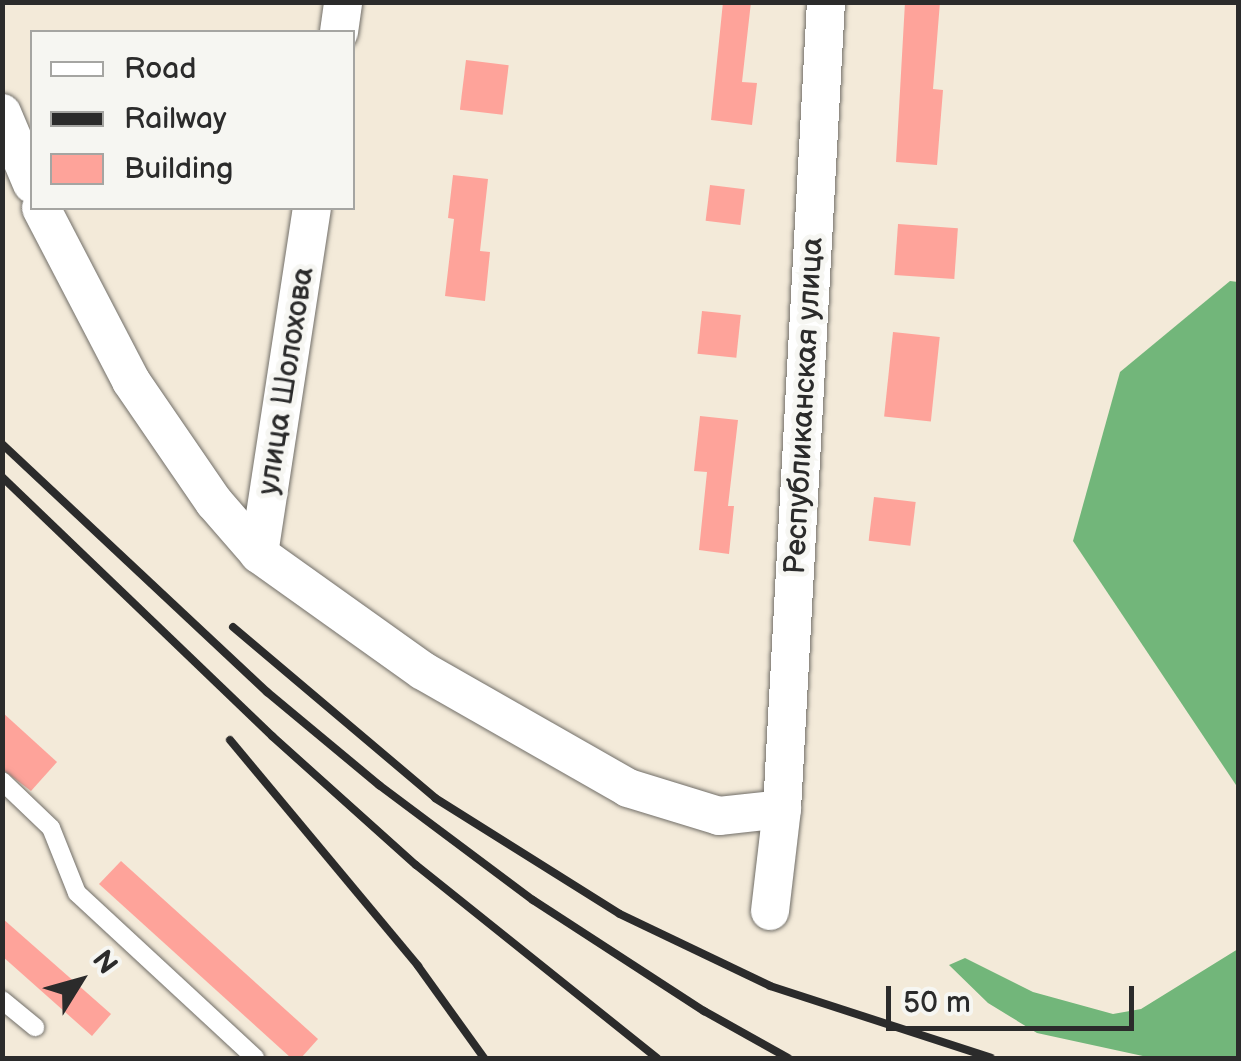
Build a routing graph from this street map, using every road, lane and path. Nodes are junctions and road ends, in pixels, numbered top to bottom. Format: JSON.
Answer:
{"nodes":[{"id":1,"x":343,"y":2,"type":"edge"},
{"id":2,"x":826,"y":2,"type":"edge"},
{"id":3,"x":338,"y":30,"type":"edge"},
{"id":4,"x":2,"y":113,"type":"edge"},
{"id":5,"x":30,"y":179,"type":"edge"},
{"id":6,"x":42,"y":210,"type":"edge"},
{"id":7,"x":312,"y":210,"type":"edge"},
{"id":8,"x":259,"y":554,"type":"junction"},
{"id":9,"x":2,"y":781,"type":"edge"},
{"id":10,"x":782,"y":809,"type":"junction"},
{"id":11,"x":770,"y":911,"type":"dead end"},
{"id":12,"x":2,"y":1000,"type":"edge"},
{"id":13,"x":35,"y":1027,"type":"dead end"},
{"id":14,"x":256,"y":1058,"type":"edge"}],
"edges":[{"from":1,"to":3,"type":"street"},
{"from":2,"to":10,"type":"street","name":"Республиканская улица"},
{"from":4,"to":5,"type":"street"},
{"from":6,"to":8,"type":"street"},
{"from":7,"to":8,"type":"street","name":"улица Шолохова"},
{"from":8,"to":10,"type":"street"},
{"from":9,"to":14,"type":"lane"},
{"from":10,"to":11,"type":"street","name":"Республиканская улица"},
{"from":12,"to":13,"type":"lane"}]}
